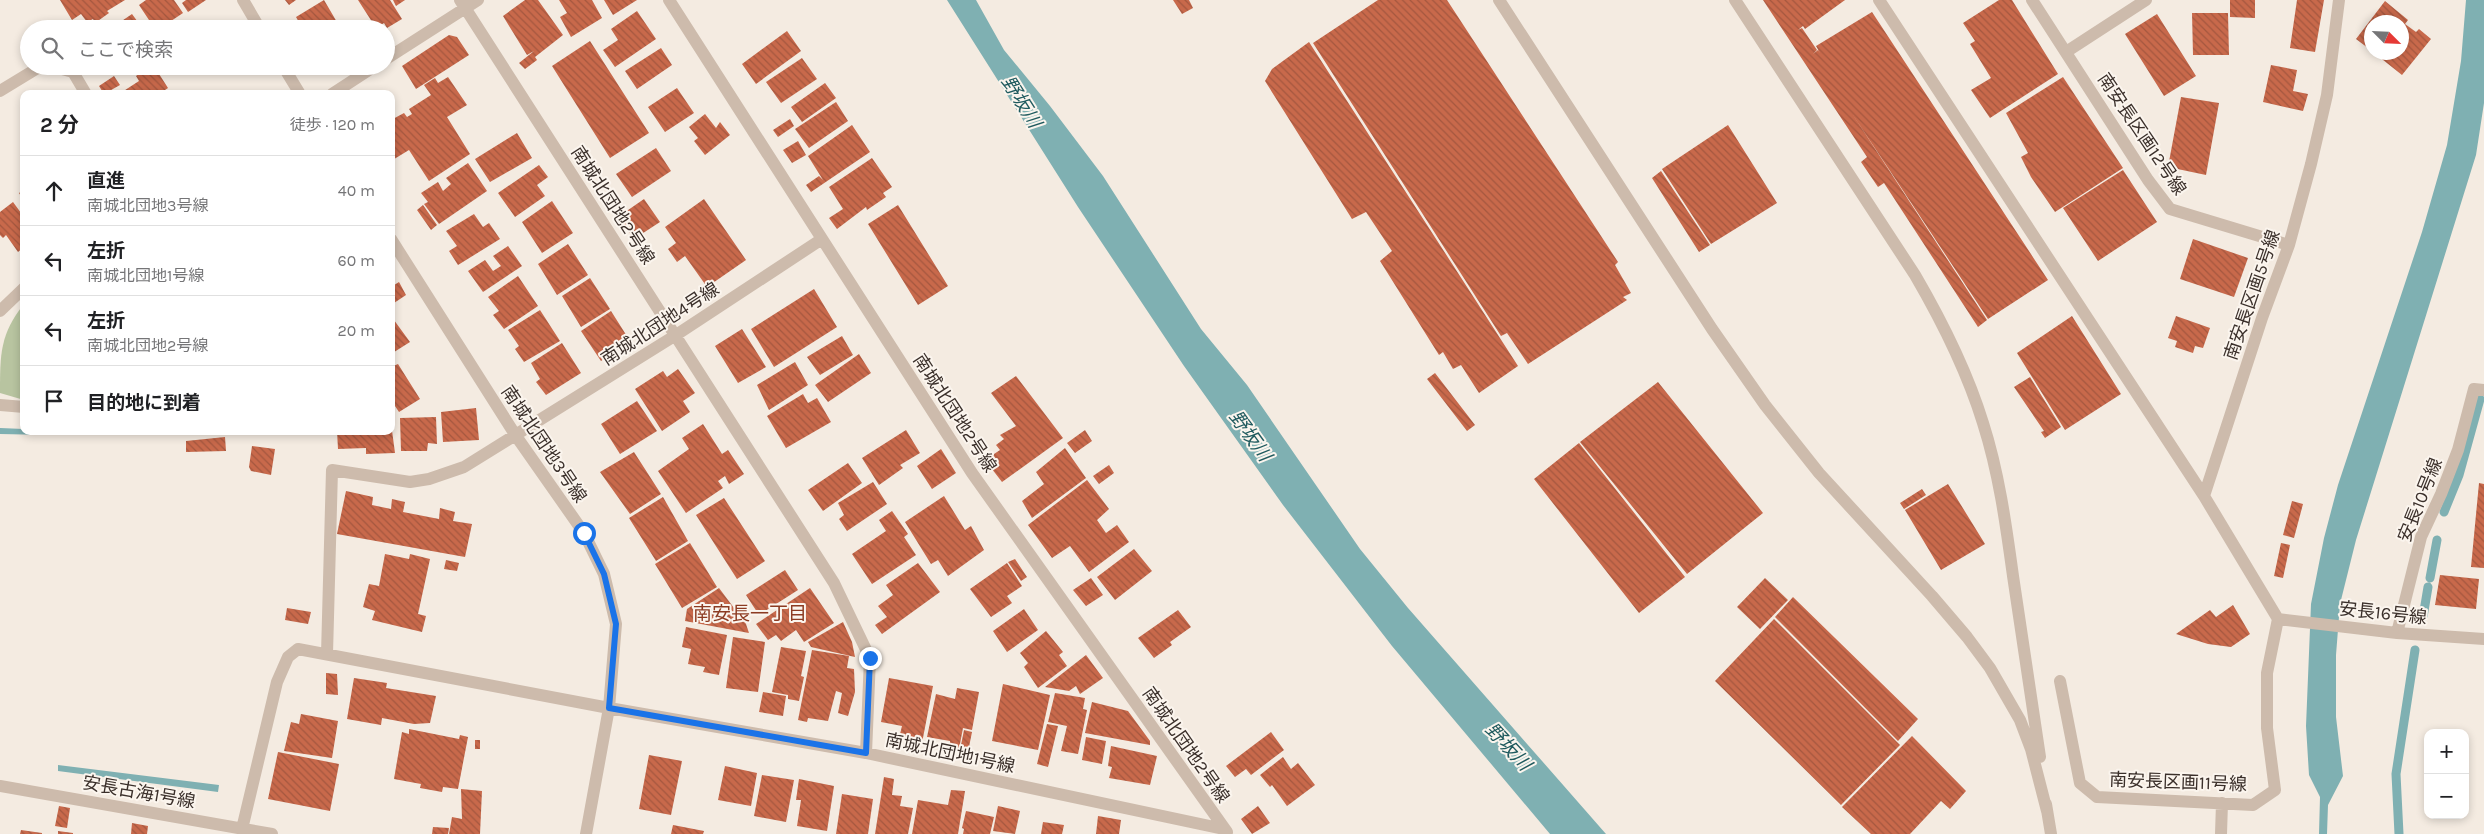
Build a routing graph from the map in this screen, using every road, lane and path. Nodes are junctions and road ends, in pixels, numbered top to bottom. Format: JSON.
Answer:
{"nodes":[{"id":1,"x":242,"y":0,"type":"edge"},
{"id":2,"x":478,"y":0,"type":"edge"},
{"id":3,"x":669,"y":0,"type":"edge"},
{"id":4,"x":1499,"y":0,"type":"edge"},
{"id":5,"x":1735,"y":0,"type":"edge"},
{"id":6,"x":1879,"y":0,"type":"edge"},
{"id":7,"x":2032,"y":0,"type":"edge"},
{"id":8,"x":2146,"y":0,"type":"edge"},
{"id":9,"x":2339,"y":0,"type":"edge"},
{"id":10,"x":463,"y":4,"type":"edge"},
{"id":11,"x":254,"y":20,"type":"edge"},
{"id":12,"x":2066,"y":52,"type":"junction"},
{"id":13,"x":395,"y":53,"type":"edge"},
{"id":14,"x":27,"y":75,"type":"edge"},
{"id":15,"x":75,"y":75,"type":"edge"},
{"id":16,"x":288,"y":75,"type":"edge"},
{"id":17,"x":361,"y":75,"type":"edge"},
{"id":18,"x":84,"y":90,"type":"edge"},
{"id":19,"x":298,"y":90,"type":"edge"},
{"id":20,"x":338,"y":90,"type":"edge"},
{"id":21,"x":0,"y":91,"type":"edge"},
{"id":22,"x":822,"y":239,"type":"junction"},
{"id":23,"x":395,"y":245,"type":"edge"},
{"id":24,"x":2289,"y":245,"type":"junction"},
{"id":25,"x":20,"y":292,"type":"edge"},
{"id":26,"x":0,"y":311,"type":"edge"},
{"id":27,"x":676,"y":335,"type":"junction"},
{"id":28,"x":2484,"y":390,"type":"edge"},
{"id":29,"x":0,"y":405,"type":"edge"},
{"id":30,"x":20,"y":407,"type":"edge"},
{"id":31,"x":516,"y":436,"type":"junction"},
{"id":32,"x":2204,"y":496,"type":"junction"},
{"id":33,"x":2278,"y":619,"type":"junction"},
{"id":34,"x":2397,"y":634,"type":"junction"},
{"id":35,"x":2484,"y":639,"type":"edge"},
{"id":36,"x":327,"y":654,"type":"junction"},
{"id":37,"x":2060,"y":680,"type":"dead end"},
{"id":38,"x":609,"y":708,"type":"junction"},
{"id":39,"x":866,"y":753,"type":"junction"},
{"id":40,"x":0,"y":786,"type":"edge"},
{"id":41,"x":2222,"y":803,"type":"junction"},
{"id":42,"x":2047,"y":811,"type":"junction"},
{"id":43,"x":242,"y":829,"type":"junction"},
{"id":44,"x":1226,"y":831,"type":"edge"},
{"id":45,"x":272,"y":834,"type":"edge"},
{"id":46,"x":586,"y":834,"type":"edge"},
{"id":47,"x":2051,"y":834,"type":"edge"},
{"id":48,"x":2221,"y":834,"type":"edge"}],
"edges":[{"from":1,"to":11,"type":"street"},
{"from":2,"to":10,"type":"street"},
{"from":3,"to":22,"type":"street","name":"南城北団地2号線"},
{"from":4,"to":42,"type":"street"},
{"from":5,"to":42,"type":"street"},
{"from":6,"to":32,"type":"street"},
{"from":7,"to":12,"type":"street","name":"南安長区画12号線"},
{"from":8,"to":12,"type":"street"},
{"from":9,"to":24,"type":"street","name":"南安長区画5号線"},
{"from":10,"to":13,"type":"street"},
{"from":10,"to":27,"type":"street","name":"南城北団地2号線"},
{"from":12,"to":24,"type":"street","name":"南安長区画12号線"},
{"from":14,"to":21,"type":"street"},
{"from":15,"to":18,"type":"street"},
{"from":16,"to":19,"type":"street"},
{"from":17,"to":20,"type":"street"},
{"from":22,"to":27,"type":"street","name":"南城北団地4号線"},
{"from":22,"to":44,"type":"street","name":"南城北団地2号線"},
{"from":23,"to":31,"type":"street","name":"南城北団地3号線"},
{"from":24,"to":32,"type":"street","name":"南安長区画5号線"},
{"from":25,"to":26,"type":"street"},
{"from":27,"to":31,"type":"street","name":"南城北団地4号線"},
{"from":27,"to":39,"type":"street","name":"南城北団地2号線"},
{"from":28,"to":34,"type":"street","name":"安長10号線"},
{"from":29,"to":30,"type":"street"},
{"from":31,"to":36,"type":"street","name":"南城北団地4号線"},
{"from":31,"to":38,"type":"street","name":"南城北団地3号線"},
{"from":32,"to":33,"type":"street"},
{"from":33,"to":34,"type":"street","name":"安長16号線"},
{"from":33,"to":41,"type":"street","name":"南安長区画11号線"},
{"from":34,"to":35,"type":"street","name":"安長16号線"},
{"from":36,"to":38,"type":"street","name":"南城北団地1号線"},
{"from":36,"to":43,"type":"street","name":"南城北団地1号線"},
{"from":37,"to":41,"type":"street","name":"南安長区画11号線"},
{"from":38,"to":39,"type":"street","name":"南城北団地1号線"},
{"from":38,"to":46,"type":"street","name":"南城北団地3号線"},
{"from":39,"to":44,"type":"street","name":"南城北団地1号線"},
{"from":40,"to":43,"type":"street","name":"安長古海1号線"},
{"from":41,"to":48,"type":"street"},
{"from":42,"to":47,"type":"street"},
{"from":43,"to":45,"type":"street","name":"安長古海1号線"}]}
